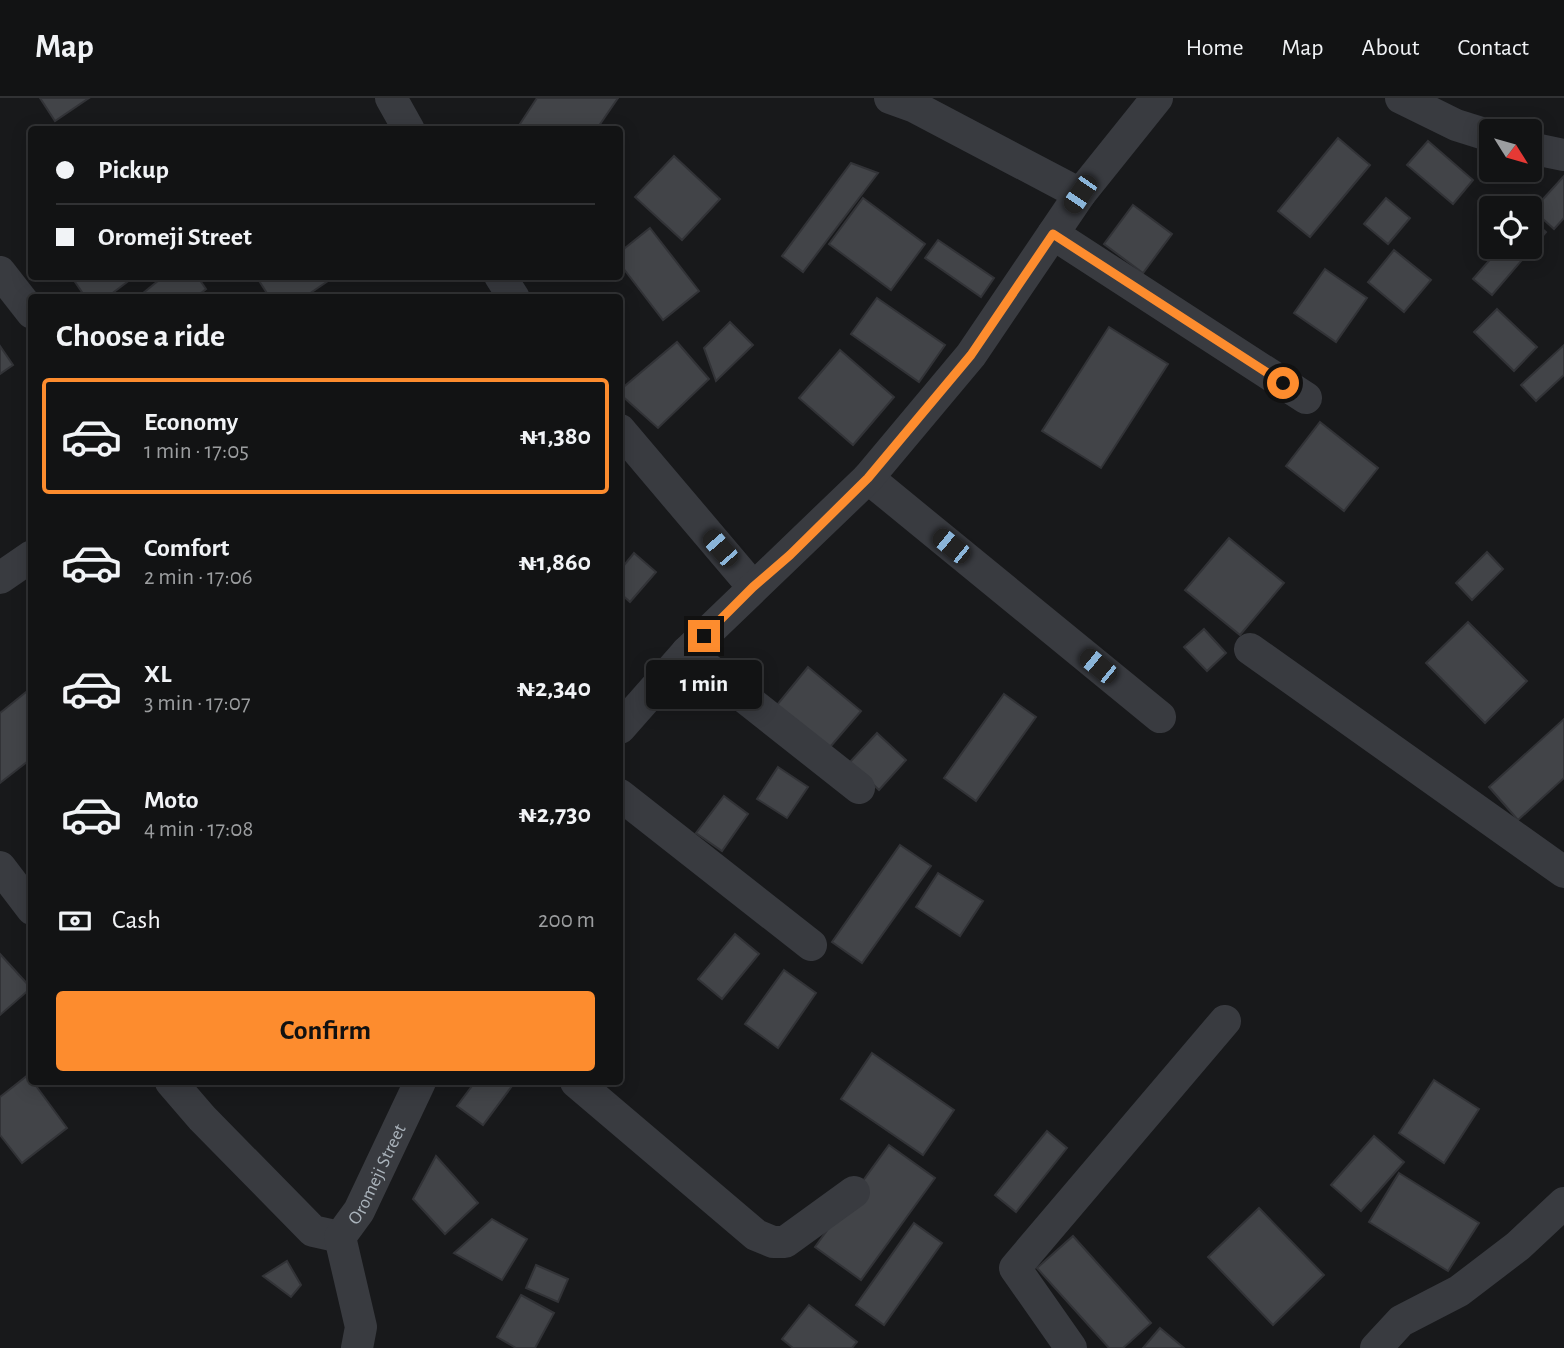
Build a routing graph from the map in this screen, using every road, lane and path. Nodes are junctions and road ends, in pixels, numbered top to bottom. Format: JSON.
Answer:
{"nodes":[{"id":1,"x":391,"y":98,"type":"edge"},
{"id":2,"x":890,"y":98,"type":"edge"},
{"id":3,"x":1157,"y":98,"type":"edge"},
{"id":4,"x":1401,"y":98,"type":"edge"},
{"id":5,"x":407,"y":126,"type":"edge"},
{"id":6,"x":1479,"y":132,"type":"edge"},
{"id":7,"x":1542,"y":150,"type":"edge"},
{"id":8,"x":1564,"y":155,"type":"edge"},
{"id":9,"x":1080,"y":194,"type":"junction"},
{"id":10,"x":1053,"y":234,"type":"junction"},
{"id":11,"x":0,"y":272,"type":"edge"},
{"id":12,"x":28,"y":308,"type":"edge"},
{"id":13,"x":1306,"y":398,"type":"dead end"},
{"id":14,"x":623,"y":434,"type":"edge"},
{"id":15,"x":868,"y":478,"type":"junction"},
{"id":16,"x":28,"y":559,"type":"edge"},
{"id":17,"x":0,"y":578,"type":"edge"},
{"id":18,"x":753,"y":587,"type":"junction"},
{"id":19,"x":1250,"y":649,"type":"dead end"},
{"id":20,"x":687,"y":652,"type":"junction"},
{"id":21,"x":1160,"y":717,"type":"dead end"},
{"id":22,"x":623,"y":725,"type":"edge"},
{"id":23,"x":859,"y":788,"type":"dead end"},
{"id":24,"x":623,"y":797,"type":"edge"},
{"id":25,"x":0,"y":867,"type":"edge"},
{"id":26,"x":1564,"y":872,"type":"edge"},
{"id":27,"x":28,"y":904,"type":"edge"},
{"id":28,"x":811,"y":945,"type":"dead end"},
{"id":29,"x":1225,"y":1021,"type":"dead end"},
{"id":30,"x":174,"y":1085,"type":"edge"},
{"id":31,"x":419,"y":1085,"type":"edge"},
{"id":32,"x":580,"y":1085,"type":"edge"},
{"id":33,"x":854,"y":1192,"type":"dead end"},
{"id":34,"x":1564,"y":1203,"type":"edge"},
{"id":35,"x":340,"y":1237,"type":"junction"},
{"id":36,"x":357,"y":1348,"type":"edge"},
{"id":37,"x":1071,"y":1348,"type":"edge"},
{"id":38,"x":1376,"y":1348,"type":"edge"}],
"edges":[{"from":1,"to":5,"type":"street"},
{"from":2,"to":9,"type":"street"},
{"from":3,"to":9,"type":"street"},
{"from":4,"to":6,"type":"street"},
{"from":7,"to":8,"type":"street"},
{"from":9,"to":10,"type":"street"},
{"from":10,"to":13,"type":"street"},
{"from":10,"to":15,"type":"street"},
{"from":11,"to":12,"type":"street"},
{"from":14,"to":18,"type":"street"},
{"from":15,"to":18,"type":"street"},
{"from":15,"to":21,"type":"street"},
{"from":16,"to":17,"type":"street"},
{"from":18,"to":20,"type":"street"},
{"from":19,"to":26,"type":"street"},
{"from":20,"to":22,"type":"street"},
{"from":20,"to":23,"type":"street"},
{"from":24,"to":28,"type":"street"},
{"from":25,"to":27,"type":"street"},
{"from":29,"to":37,"type":"street"},
{"from":30,"to":35,"type":"street"},
{"from":31,"to":35,"type":"street","name":"Oromeji Street"},
{"from":32,"to":33,"type":"street"},
{"from":34,"to":38,"type":"street"},
{"from":35,"to":36,"type":"street","name":"Oromeji Street"}]}
